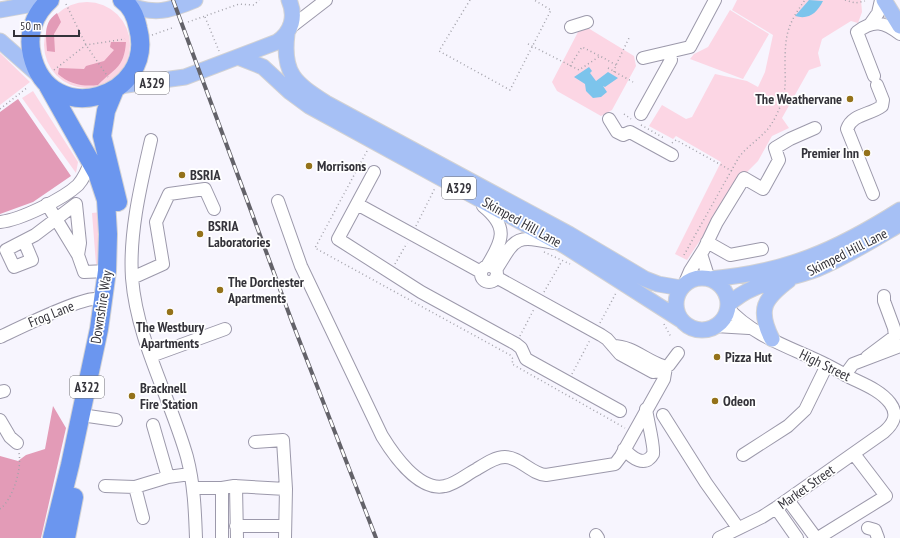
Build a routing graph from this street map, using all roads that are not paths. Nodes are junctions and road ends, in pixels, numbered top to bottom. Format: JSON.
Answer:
{"nodes":[{"id":1,"x":195,"y":0,"type":"edge"},
{"id":2,"x":289,"y":0,"type":"edge"},
{"id":3,"x":326,"y":0,"type":"edge"},
{"id":4,"x":715,"y":0,"type":"edge"},
{"id":5,"x":882,"y":0,"type":"edge"},
{"id":6,"x":55,"y":2,"type":"edge"},
{"id":7,"x":126,"y":2,"type":"edge"},
{"id":8,"x":0,"y":10,"type":"edge"},
{"id":9,"x":586,"y":22,"type":"dead end"},
{"id":10,"x":871,"y":23,"type":"junction"},
{"id":11,"x":900,"y":26,"type":"edge"},
{"id":12,"x":571,"y":27,"type":"dead end"},
{"id":13,"x":289,"y":31,"type":"junction"},
{"id":14,"x":900,"y":34,"type":"edge"},
{"id":15,"x":0,"y":40,"type":"edge"},
{"id":16,"x":670,"y":52,"type":"junction"},
{"id":17,"x":238,"y":57,"type":"junction"},
{"id":18,"x":643,"y":58,"type":"dead end"},
{"id":19,"x":42,"y":81,"type":"junction"},
{"id":20,"x":114,"y":85,"type":"junction"},
{"id":21,"x":641,"y":114,"type":"dead end"},
{"id":22,"x":609,"y":119,"type":"dead end"},
{"id":23,"x":815,"y":128,"type":"dead end"},
{"id":24,"x":151,"y":140,"type":"dead end"},
{"id":25,"x":672,"y":155,"type":"dead end"},
{"id":26,"x":91,"y":160,"type":"junction"},
{"id":27,"x":374,"y":172,"type":"dead end"},
{"id":28,"x":77,"y":186,"type":"junction"},
{"id":29,"x":462,"y":189,"type":"junction"},
{"id":30,"x":873,"y":194,"type":"dead end"},
{"id":31,"x":106,"y":200,"type":"junction"},
{"id":32,"x":278,"y":201,"type":"dead end"},
{"id":33,"x":47,"y":204,"type":"junction"},
{"id":34,"x":357,"y":204,"type":"junction"},
{"id":35,"x":214,"y":209,"type":"dead end"},
{"id":36,"x":900,"y":210,"type":"edge"},
{"id":37,"x":57,"y":218,"type":"junction"},
{"id":38,"x":0,"y":222,"type":"edge"},
{"id":39,"x":900,"y":224,"type":"edge"},
{"id":40,"x":24,"y":241,"type":"dead end"},
{"id":41,"x":707,"y":242,"type":"junction"},
{"id":42,"x":565,"y":246,"type":"junction"},
{"id":43,"x":762,"y":249,"type":"dead end"},
{"id":44,"x":701,"y":254,"type":"junction"},
{"id":45,"x":78,"y":255,"type":"junction"},
{"id":46,"x":107,"y":271,"type":"junction"},
{"id":47,"x":490,"y":271,"type":"junction"},
{"id":48,"x":132,"y":278,"type":"junction"},
{"id":49,"x":791,"y":278,"type":"junction"},
{"id":50,"x":709,"y":279,"type":"junction"},
{"id":51,"x":683,"y":287,"type":"junction"},
{"id":52,"x":104,"y":302,"type":"junction"},
{"id":53,"x":728,"y":306,"type":"junction"},
{"id":54,"x":681,"y":320,"type":"junction"},
{"id":55,"x":900,"y":324,"type":"edge"},
{"id":56,"x":715,"y":326,"type":"junction"},
{"id":57,"x":749,"y":328,"type":"junction"},
{"id":58,"x":225,"y":329,"type":"dead end"},
{"id":59,"x":0,"y":337,"type":"edge"},
{"id":60,"x":772,"y":339,"type":"junction"},
{"id":61,"x":900,"y":346,"type":"edge"},
{"id":62,"x":678,"y":353,"type":"dead end"},
{"id":63,"x":151,"y":356,"type":"junction"},
{"id":64,"x":867,"y":357,"type":"junction"},
{"id":65,"x":827,"y":365,"type":"junction"},
{"id":66,"x":666,"y":367,"type":"junction"},
{"id":67,"x":845,"y":375,"type":"junction"},
{"id":68,"x":646,"y":409,"type":"junction"},
{"id":69,"x":620,"y":411,"type":"dead end"},
{"id":70,"x":897,"y":413,"type":"edge"},
{"id":71,"x":663,"y":415,"type":"dead end"},
{"id":72,"x":87,"y":416,"type":"junction"},
{"id":73,"x":0,"y":420,"type":"edge"},
{"id":74,"x":116,"y":420,"type":"dead end"},
{"id":75,"x":153,"y":425,"type":"dead end"},
{"id":76,"x":893,"y":427,"type":"edge"},
{"id":77,"x":255,"y":442,"type":"dead end"},
{"id":78,"x":17,"y":443,"type":"road end"},
{"id":79,"x":624,"y":449,"type":"junction"},
{"id":80,"x":854,"y":454,"type":"junction"},
{"id":81,"x":743,"y":455,"type":"dead end"},
{"id":82,"x":190,"y":474,"type":"junction"},
{"id":83,"x":168,"y":477,"type":"junction"},
{"id":84,"x":105,"y":486,"type":"dead end"},
{"id":85,"x":236,"y":486,"type":"junction"},
{"id":86,"x":135,"y":487,"type":"junction"},
{"id":87,"x":194,"y":488,"type":"junction"},
{"id":88,"x":222,"y":488,"type":"junction"},
{"id":89,"x":286,"y":489,"type":"junction"},
{"id":90,"x":788,"y":500,"type":"junction"},
{"id":91,"x":776,"y":508,"type":"junction"},
{"id":92,"x":143,"y":518,"type":"dead end"},
{"id":93,"x":868,"y":528,"type":"dead end"},
{"id":94,"x":237,"y":532,"type":"edge"},
{"id":95,"x":285,"y":532,"type":"edge"},
{"id":96,"x":738,"y":532,"type":"edge"},
{"id":97,"x":56,"y":538,"type":"edge"},
{"id":98,"x":196,"y":538,"type":"edge"},
{"id":99,"x":222,"y":538,"type":"edge"},
{"id":100,"x":719,"y":538,"type":"edge"},
{"id":101,"x":797,"y":538,"type":"edge"},
{"id":102,"x":817,"y":538,"type":"edge"},
{"id":103,"x":878,"y":538,"type":"edge"}],
"edges":[{"from":1,"to":7,"type":"main road"},
{"from":2,"to":13,"type":"main road","number":"A329"},
{"from":3,"to":13,"type":"street"},
{"from":4,"to":16,"type":"street"},
{"from":5,"to":10,"type":"street"},
{"from":5,"to":11,"type":"main road"},
{"from":6,"to":8,"type":"main road"},
{"from":6,"to":19,"type":"highway","name":"Downshire Way"},
{"from":7,"to":20,"type":"highway"},
{"from":9,"to":12,"type":"street"},
{"from":10,"to":14,"type":"street"},
{"from":10,"to":30,"type":"street"},
{"from":13,"to":17,"type":"main road","number":"A329"},
{"from":13,"to":51,"type":"main road","name":"Skimped Hill Lane","number":"A329"},
{"from":15,"to":19,"type":"main road"},
{"from":16,"to":18,"type":"street"},
{"from":16,"to":21,"type":"street"},
{"from":17,"to":20,"type":"main road","number":"A329"},
{"from":17,"to":29,"type":"main road","name":"Skimped Hill Lane","number":"A329"},
{"from":19,"to":20,"type":"highway"},
{"from":19,"to":26,"type":"highway","name":"Downshire Way","number":"A322"},
{"from":20,"to":72,"type":"highway","name":"Downshire Way","number":"A322"},
{"from":22,"to":25,"type":"street"},
{"from":23,"to":41,"type":"street"},
{"from":24,"to":48,"type":"street"},
{"from":26,"to":28,"type":"street"},
{"from":26,"to":31,"type":"highway","name":"Downshire Way","number":"A322"},
{"from":27,"to":34,"type":"street"},
{"from":28,"to":31,"type":"street"},
{"from":28,"to":33,"type":"street"},
{"from":29,"to":42,"type":"main road","name":"Skimped Hill Lane","number":"A329"},
{"from":29,"to":47,"type":"street"},
{"from":31,"to":46,"type":"highway","name":"Downshire Way","number":"A322"},
{"from":32,"to":79,"type":"street"},
{"from":33,"to":37,"type":"street"},
{"from":33,"to":38,"type":"street"},
{"from":34,"to":47,"type":"street"},
{"from":34,"to":69,"type":"street"},
{"from":35,"to":48,"type":"street"},
{"from":36,"to":50,"type":"main road","name":"Skimped Hill Lane"},
{"from":37,"to":40,"type":"street"},
{"from":37,"to":45,"type":"street"},
{"from":37,"to":45,"type":"street"},
{"from":39,"to":49,"type":"main road","name":"Skimped Hill Lane"},
{"from":41,"to":43,"type":"street"},
{"from":41,"to":44,"type":"street"},
{"from":42,"to":47,"type":"street"},
{"from":42,"to":54,"type":"main road","name":"Skimped Hill Lane","number":"A329"},
{"from":44,"to":50,"type":"street"},
{"from":44,"to":51,"type":"street"},
{"from":45,"to":46,"type":"street"},
{"from":46,"to":52,"type":"highway","name":"Downshire Way","number":"A322"},
{"from":47,"to":66,"type":"street"},
{"from":48,"to":63,"type":"street"},
{"from":49,"to":53,"type":"main road","name":"Skimped Hill Lane"},
{"from":49,"to":60,"type":"main road"},
{"from":50,"to":51,"type":"main road"},
{"from":50,"to":53,"type":"main road"},
{"from":51,"to":54,"type":"main road"},
{"from":52,"to":59,"type":"street","name":"Frog Lane"},
{"from":52,"to":72,"type":"highway","name":"Downshire Way","number":"A322"},
{"from":53,"to":56,"type":"main road"},
{"from":53,"to":57,"type":"street","name":"High Street"},
{"from":54,"to":56,"type":"main road"},
{"from":55,"to":64,"type":"street"},
{"from":56,"to":57,"type":"street","name":"High Street"},
{"from":57,"to":60,"type":"street","name":"High Street"},
{"from":58,"to":63,"type":"street"},
{"from":60,"to":65,"type":"street","name":"High Street"},
{"from":61,"to":64,"type":"street"},
{"from":62,"to":66,"type":"street"},
{"from":63,"to":82,"type":"street"},
{"from":64,"to":67,"type":"street"},
{"from":65,"to":67,"type":"street","name":"High Street"},
{"from":65,"to":81,"type":"street"},
{"from":66,"to":68,"type":"street"},
{"from":67,"to":70,"type":"street","name":"High Street"},
{"from":68,"to":79,"type":"street"},
{"from":68,"to":79,"type":"street"},
{"from":70,"to":76,"type":"street","name":"High Street"},
{"from":71,"to":96,"type":"street"},
{"from":72,"to":74,"type":"street"},
{"from":72,"to":97,"type":"highway","name":"Downshire Way","number":"A322"},
{"from":73,"to":78,"type":"street"},
{"from":75,"to":83,"type":"street"},
{"from":76,"to":80,"type":"street","name":"Market Street"},
{"from":77,"to":89,"type":"street"},
{"from":80,"to":90,"type":"street","name":"Market Street"},
{"from":80,"to":102,"type":"street"},
{"from":82,"to":83,"type":"street"},
{"from":82,"to":87,"type":"street"},
{"from":83,"to":86,"type":"street"},
{"from":84,"to":86,"type":"street"},
{"from":85,"to":88,"type":"street"},
{"from":85,"to":89,"type":"street"},
{"from":85,"to":94,"type":"street"},
{"from":86,"to":92,"type":"street"},
{"from":87,"to":88,"type":"street"},
{"from":87,"to":98,"type":"street"},
{"from":88,"to":99,"type":"street"},
{"from":89,"to":95,"type":"street"},
{"from":90,"to":91,"type":"street","name":"Market Street"},
{"from":90,"to":102,"type":"street"},
{"from":91,"to":100,"type":"street","name":"Market Street"},
{"from":91,"to":101,"type":"street"},
{"from":93,"to":103,"type":"street"},
{"from":94,"to":95,"type":"street"}]}
